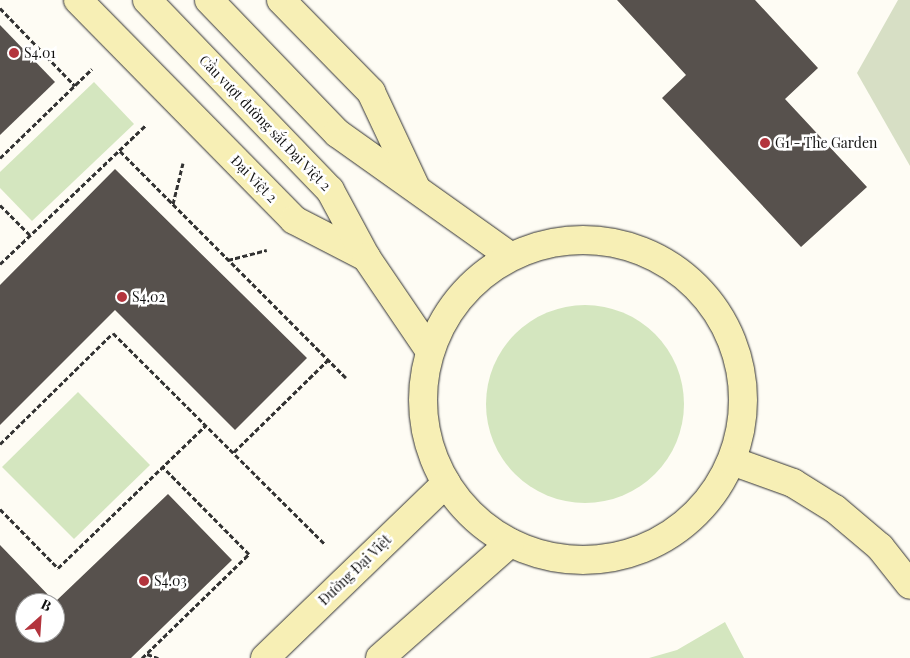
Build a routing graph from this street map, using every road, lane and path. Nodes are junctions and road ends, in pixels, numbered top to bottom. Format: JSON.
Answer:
{"nodes":[{"id":1,"x":78,"y":0,"type":"edge"},
{"id":2,"x":147,"y":0,"type":"edge"},
{"id":3,"x":209,"y":0,"type":"edge"},
{"id":4,"x":281,"y":0,"type":"edge"},
{"id":5,"x":0,"y":8,"type":"edge"},
{"id":6,"x":92,"y":69,"type":"dead end"},
{"id":7,"x":75,"y":86,"type":"junction"},
{"id":8,"x":146,"y":125,"type":"dead end"},
{"id":9,"x":120,"y":151,"type":"junction"},
{"id":10,"x":0,"y":158,"type":"edge"},
{"id":11,"x":183,"y":163,"type":"dead end"},
{"id":12,"x":416,"y":187,"type":"junction"},
{"id":13,"x":172,"y":204,"type":"junction"},
{"id":14,"x":0,"y":205,"type":"edge"},
{"id":15,"x":30,"y":235,"type":"junction"},
{"id":16,"x":267,"y":250,"type":"dead end"},
{"id":17,"x":510,"y":256,"type":"junction"},
{"id":18,"x":366,"y":257,"type":"junction"},
{"id":19,"x":228,"y":260,"type":"junction"},
{"id":20,"x":0,"y":264,"type":"edge"},
{"id":21,"x":430,"y":351,"type":"junction"},
{"id":22,"x":328,"y":360,"type":"junction"},
{"id":23,"x":346,"y":378,"type":"dead end"},
{"id":24,"x":206,"y":425,"type":"junction"},
{"id":25,"x":0,"y":444,"type":"edge"},
{"id":26,"x":234,"y":452,"type":"junction"},
{"id":27,"x":732,"y":460,"type":"junction"},
{"id":28,"x":163,"y":467,"type":"junction"},
{"id":29,"x":446,"y":482,"type":"junction"},
{"id":30,"x":0,"y":509,"type":"edge"},
{"id":31,"x":510,"y":543,"type":"junction"},
{"id":32,"x":324,"y":544,"type":"dead end"},
{"id":33,"x":910,"y":585,"type":"edge"},
{"id":34,"x":147,"y":654,"type":"junction"},
{"id":35,"x":142,"y":658,"type":"edge"},
{"id":36,"x":158,"y":658,"type":"edge"},
{"id":37,"x":265,"y":658,"type":"edge"},
{"id":38,"x":380,"y":658,"type":"edge"}],
"edges":[{"from":1,"to":18,"type":"street","name":"Đại Việt 2"},
{"from":2,"to":18,"type":"street","name":"Cầu vượt đường sắt Đại Việt 2"},
{"from":3,"to":12,"type":"street"},
{"from":4,"to":12,"type":"street"},
{"from":5,"to":7,"type":"path"},
{"from":6,"to":7,"type":"path"},
{"from":7,"to":10,"type":"path"},
{"from":8,"to":9,"type":"path"},
{"from":9,"to":13,"type":"path"},
{"from":9,"to":15,"type":"path"},
{"from":11,"to":13,"type":"path"},
{"from":12,"to":17,"type":"street"},
{"from":13,"to":19,"type":"path"},
{"from":14,"to":15,"type":"path"},
{"from":15,"to":20,"type":"path"},
{"from":16,"to":19,"type":"path"},
{"from":17,"to":21,"type":"street"},
{"from":17,"to":27,"type":"street"},
{"from":18,"to":21,"type":"street","name":"Đại Việt 2"},
{"from":19,"to":22,"type":"path"},
{"from":21,"to":29,"type":"street"},
{"from":22,"to":23,"type":"path"},
{"from":22,"to":26,"type":"path"},
{"from":24,"to":25,"type":"path"},
{"from":24,"to":26,"type":"path"},
{"from":24,"to":28,"type":"path"},
{"from":26,"to":32,"type":"path"},
{"from":27,"to":31,"type":"street"},
{"from":27,"to":33,"type":"street"},
{"from":28,"to":30,"type":"path"},
{"from":28,"to":34,"type":"path"},
{"from":29,"to":31,"type":"street"},
{"from":29,"to":37,"type":"street","name":"Đường Đại Việt"},
{"from":31,"to":38,"type":"street"},
{"from":34,"to":35,"type":"path"},
{"from":34,"to":36,"type":"path"}]}
